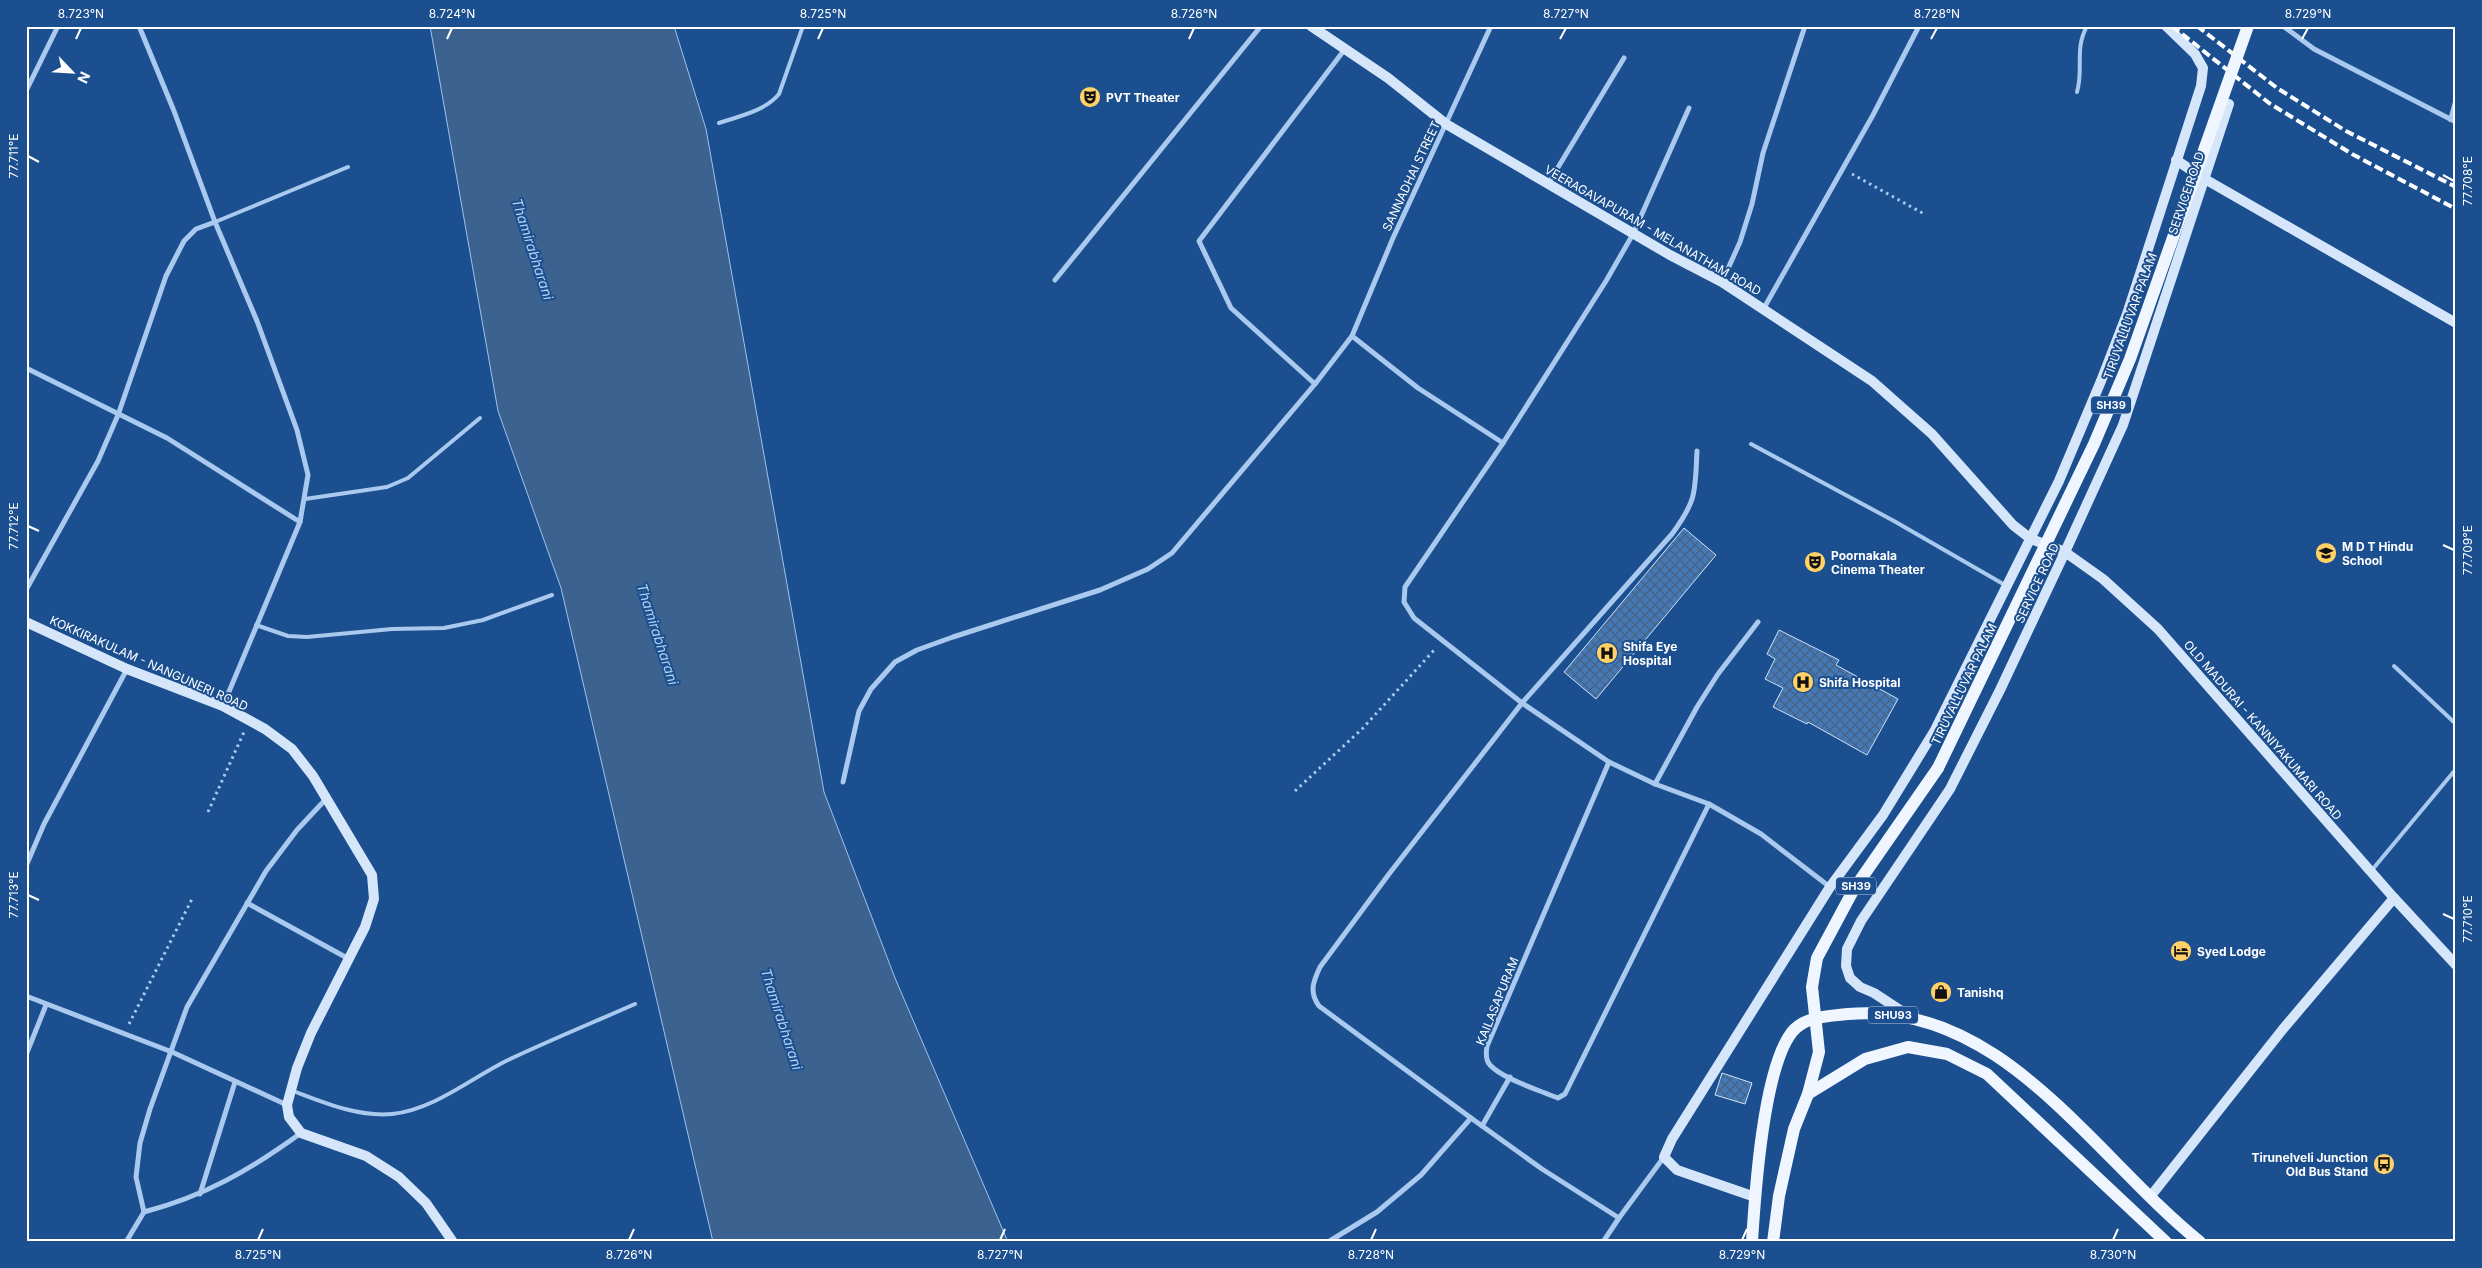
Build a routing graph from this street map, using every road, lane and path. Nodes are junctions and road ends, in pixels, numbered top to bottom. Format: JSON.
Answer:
{"nodes":[{"id":1,"x":58,"y":26,"type":"edge"},
{"id":2,"x":139,"y":26,"type":"edge"},
{"id":3,"x":803,"y":26,"type":"edge"},
{"id":4,"x":1261,"y":26,"type":"edge"},
{"id":5,"x":1311,"y":26,"type":"edge"},
{"id":6,"x":1491,"y":26,"type":"edge"},
{"id":7,"x":1806,"y":26,"type":"edge"},
{"id":8,"x":1920,"y":26,"type":"edge"},
{"id":9,"x":2087,"y":26,"type":"edge"},
{"id":10,"x":2166,"y":26,"type":"edge"},
{"id":11,"x":2248,"y":26,"type":"edge"},
{"id":12,"x":2283,"y":26,"type":"edge"},
{"id":13,"x":1346,"y":48,"type":"junction"},
{"id":14,"x":1624,"y":58,"type":"dead end"},
{"id":15,"x":26,"y":90,"type":"edge"},
{"id":16,"x":2077,"y":92,"type":"dead end"},
{"id":17,"x":2456,"y":98,"type":"edge"},
{"id":18,"x":2229,"y":104,"type":"dead end"},
{"id":19,"x":1689,"y":108,"type":"dead end"},
{"id":20,"x":2453,"y":121,"type":"edge"},
{"id":21,"x":719,"y":123,"type":"dead end"},
{"id":22,"x":1446,"y":124,"type":"junction"},
{"id":23,"x":2176,"y":160,"type":"junction"},
{"id":24,"x":348,"y":167,"type":"dead end"},
{"id":25,"x":1843,"y":169,"type":"junction"},
{"id":26,"x":2203,"y":178,"type":"junction"},
{"id":27,"x":1548,"y":184,"type":"junction"},
{"id":28,"x":1926,"y":215,"type":"dead end"},
{"id":29,"x":215,"y":222,"type":"junction"},
{"id":30,"x":1633,"y":234,"type":"junction"},
{"id":31,"x":1055,"y":280,"type":"dead end"},
{"id":32,"x":1722,"y":282,"type":"junction"},
{"id":33,"x":1764,"y":308,"type":"junction"},
{"id":34,"x":2456,"y":323,"type":"edge"},
{"id":35,"x":1352,"y":336,"type":"junction"},
{"id":36,"x":26,"y":368,"type":"edge"},
{"id":37,"x":1316,"y":384,"type":"junction"},
{"id":38,"x":118,"y":415,"type":"junction"},
{"id":39,"x":480,"y":418,"type":"dead end"},
{"id":40,"x":1503,"y":443,"type":"junction"},
{"id":41,"x":1752,"y":444,"type":"dead end"},
{"id":42,"x":1697,"y":451,"type":"dead end"},
{"id":43,"x":305,"y":499,"type":"junction"},
{"id":44,"x":300,"y":522,"type":"junction"},
{"id":45,"x":2031,"y":539,"type":"junction"},
{"id":46,"x":2066,"y":552,"type":"junction"},
{"id":47,"x":2007,"y":586,"type":"junction"},
{"id":48,"x":26,"y":590,"type":"edge"},
{"id":49,"x":552,"y":595,"type":"dead end"},
{"id":50,"x":26,"y":622,"type":"edge"},
{"id":51,"x":1758,"y":622,"type":"dead end"},
{"id":52,"x":256,"y":625,"type":"junction"},
{"id":53,"x":1443,"y":640,"type":"junction"},
{"id":54,"x":2394,"y":666,"type":"dead end"},
{"id":55,"x":127,"y":669,"type":"junction"},
{"id":56,"x":1522,"y":703,"type":"junction"},
{"id":57,"x":223,"y":706,"type":"junction"},
{"id":58,"x":249,"y":720,"type":"junction"},
{"id":59,"x":2456,"y":724,"type":"edge"},
{"id":60,"x":1609,"y":762,"type":"junction"},
{"id":61,"x":2456,"y":769,"type":"edge"},
{"id":62,"x":843,"y":782,"type":"dead end"},
{"id":63,"x":1655,"y":784,"type":"junction"},
{"id":64,"x":1294,"y":791,"type":"dead end"},
{"id":65,"x":326,"y":800,"type":"junction"},
{"id":66,"x":1709,"y":804,"type":"junction"},
{"id":67,"x":208,"y":812,"type":"dead end"},
{"id":68,"x":26,"y":866,"type":"edge"},
{"id":69,"x":2370,"y":872,"type":"junction"},
{"id":70,"x":1830,"y":887,"type":"junction"},
{"id":71,"x":193,"y":897,"type":"dead end"},
{"id":72,"x":2394,"y":898,"type":"junction"},
{"id":73,"x":247,"y":903,"type":"junction"},
{"id":74,"x":349,"y":959,"type":"junction"},
{"id":75,"x":2456,"y":965,"type":"edge"},
{"id":76,"x":26,"y":996,"type":"edge"},
{"id":77,"x":635,"y":1004,"type":"dead end"},
{"id":78,"x":46,"y":1005,"type":"junction"},
{"id":79,"x":1815,"y":1018,"type":"junction"},
{"id":80,"x":1912,"y":1018,"type":"junction"},
{"id":81,"x":124,"y":1033,"type":"junction"},
{"id":82,"x":172,"y":1052,"type":"junction"},
{"id":83,"x":26,"y":1055,"type":"edge"},
{"id":84,"x":1510,"y":1077,"type":"junction"},
{"id":85,"x":235,"y":1082,"type":"junction"},
{"id":86,"x":291,"y":1091,"type":"junction"},
{"id":87,"x":1808,"y":1094,"type":"junction"},
{"id":88,"x":287,"y":1105,"type":"junction"},
{"id":89,"x":1471,"y":1118,"type":"junction"},
{"id":90,"x":1482,"y":1126,"type":"junction"},
{"id":91,"x":301,"y":1133,"type":"junction"},
{"id":92,"x":1664,"y":1157,"type":"junction"},
{"id":93,"x":200,"y":1194,"type":"junction"},
{"id":94,"x":2150,"y":1196,"type":"junction"},
{"id":95,"x":1755,"y":1197,"type":"junction"},
{"id":96,"x":144,"y":1212,"type":"junction"},
{"id":97,"x":1619,"y":1218,"type":"junction"},
{"id":98,"x":126,"y":1242,"type":"edge"},
{"id":99,"x":453,"y":1242,"type":"edge"},
{"id":100,"x":1328,"y":1242,"type":"edge"},
{"id":101,"x":1603,"y":1242,"type":"edge"},
{"id":102,"x":1752,"y":1242,"type":"edge"},
{"id":103,"x":1774,"y":1242,"type":"edge"},
{"id":104,"x":2166,"y":1242,"type":"edge"},
{"id":105,"x":2200,"y":1242,"type":"edge"}],
"edges":[{"from":1,"to":15,"type":"street"},
{"from":2,"to":29,"type":"street"},
{"from":3,"to":21,"type":"lane"},
{"from":4,"to":31,"type":"street"},
{"from":5,"to":13,"type":"main road","name":"VEERAGAVAPURAM - MELANATHAM ROAD"},
{"from":6,"to":22,"type":"street","name":"SANNADHAI STREET"},
{"from":7,"to":32,"type":"street"},
{"from":8,"to":25,"type":"street"},
{"from":9,"to":16,"type":"lane"},
{"from":10,"to":23,"type":"main road"},
{"from":11,"to":79,"type":"main road","name":"TIRUVALLUVAR PALAM","number":"SH39","bridge":true},
{"from":12,"to":20,"type":"street"},
{"from":13,"to":22,"type":"main road","name":"VEERAGAVAPURAM - MELANATHAM ROAD"},
{"from":13,"to":37,"type":"street"},
{"from":14,"to":27,"type":"street"},
{"from":17,"to":20,"type":"lane"},
{"from":18,"to":26,"type":"main road","name":"SERVICE ROAD"},
{"from":19,"to":30,"type":"street"},
{"from":22,"to":27,"type":"main road","name":"VEERAGAVAPURAM - MELANATHAM ROAD"},
{"from":22,"to":35,"type":"street","name":"SANNADHAI STREET"},
{"from":23,"to":26,"type":"main road"},
{"from":23,"to":45,"type":"main road"},
{"from":24,"to":29,"type":"lane"},
{"from":25,"to":28,"type":"path"},
{"from":25,"to":33,"type":"street"},
{"from":26,"to":34,"type":"main road"},
{"from":26,"to":46,"type":"main road","name":"SERVICE ROAD"},
{"from":27,"to":30,"type":"main road","name":"VEERAGAVAPURAM - MELANATHAM ROAD"},
{"from":29,"to":38,"type":"street"},
{"from":29,"to":43,"type":"street"},
{"from":30,"to":32,"type":"main road","name":"VEERAGAVAPURAM - MELANATHAM ROAD"},
{"from":30,"to":40,"type":"street"},
{"from":32,"to":33,"type":"main road","name":"VEERAGAVAPURAM - MELANATHAM ROAD"},
{"from":33,"to":45,"type":"main road","name":"VEERAGAVAPURAM - MELANATHAM ROAD"},
{"from":35,"to":37,"type":"street","name":"SANNADHAI STREET"},
{"from":35,"to":40,"type":"street"},
{"from":36,"to":38,"type":"street"},
{"from":37,"to":62,"type":"street","name":"SANNADHAI STREET"},
{"from":38,"to":44,"type":"street"},
{"from":38,"to":48,"type":"street"},
{"from":39,"to":43,"type":"lane"},
{"from":40,"to":53,"type":"street"},
{"from":41,"to":47,"type":"lane"},
{"from":42,"to":56,"type":"street"},
{"from":43,"to":44,"type":"street"},
{"from":44,"to":52,"type":"street"},
{"from":45,"to":46,"type":"main road","name":"OLD MADURAI - KANNIYAKUMARI ROAD"},
{"from":45,"to":47,"type":"main road"},
{"from":46,"to":69,"type":"main road","name":"OLD MADURAI - KANNIYAKUMARI ROAD"},
{"from":46,"to":80,"type":"main road","name":"SERVICE ROAD"},
{"from":47,"to":70,"type":"main road"},
{"from":49,"to":52,"type":"lane"},
{"from":50,"to":55,"type":"main road","name":"KOKKIRAKULAM - NANGUNERI ROAD"},
{"from":51,"to":63,"type":"street"},
{"from":52,"to":57,"type":"street"},
{"from":53,"to":56,"type":"street"},
{"from":53,"to":64,"type":"path"},
{"from":54,"to":59,"type":"lane"},
{"from":55,"to":57,"type":"main road","name":"KOKKIRAKULAM - NANGUNERI ROAD"},
{"from":55,"to":68,"type":"street"},
{"from":56,"to":60,"type":"street"},
{"from":56,"to":89,"type":"street"},
{"from":57,"to":58,"type":"main road","name":"KOKKIRAKULAM - NANGUNERI ROAD"},
{"from":58,"to":65,"type":"main road","name":"KOKKIRAKULAM - NANGUNERI ROAD"},
{"from":58,"to":67,"type":"path"},
{"from":60,"to":63,"type":"street"},
{"from":60,"to":84,"type":"street","name":"KAILASAPURAM"},
{"from":61,"to":69,"type":"lane"},
{"from":63,"to":66,"type":"street"},
{"from":65,"to":73,"type":"street"},
{"from":65,"to":74,"type":"main road","name":"KOKKIRAKULAM - NANGUNERI ROAD"},
{"from":66,"to":70,"type":"street"},
{"from":66,"to":84,"type":"street","name":"KAILASAPURAM"},
{"from":69,"to":72,"type":"main road","name":"OLD MADURAI - KANNIYAKUMARI ROAD"},
{"from":70,"to":92,"type":"main road"},
{"from":71,"to":81,"type":"path"},
{"from":72,"to":75,"type":"main road","name":"OLD MADURAI - KANNIYAKUMARI ROAD"},
{"from":72,"to":94,"type":"main road"},
{"from":73,"to":74,"type":"street"},
{"from":73,"to":82,"type":"street"},
{"from":74,"to":86,"type":"main road","name":"KOKKIRAKULAM - NANGUNERI ROAD"},
{"from":76,"to":78,"type":"street"},
{"from":77,"to":86,"type":"lane"},
{"from":78,"to":81,"type":"street"},
{"from":78,"to":83,"type":"street"},
{"from":79,"to":80,"type":"main road","number":"SHU93"},
{"from":79,"to":87,"type":"main road"},
{"from":79,"to":95,"type":"main road","number":"SHU93"},
{"from":80,"to":94,"type":"main road","number":"SHU93"},
{"from":81,"to":82,"type":"street"},
{"from":82,"to":85,"type":"street"},
{"from":82,"to":96,"type":"street"},
{"from":84,"to":90,"type":"street"},
{"from":85,"to":88,"type":"street"},
{"from":85,"to":93,"type":"street"},
{"from":86,"to":88,"type":"main road","name":"KOKKIRAKULAM - NANGUNERI ROAD"},
{"from":87,"to":103,"type":"main road"},
{"from":87,"to":104,"type":"main road"},
{"from":88,"to":91,"type":"main road"},
{"from":89,"to":90,"type":"street"},
{"from":89,"to":100,"type":"street"},
{"from":90,"to":97,"type":"street"},
{"from":91,"to":93,"type":"street"},
{"from":91,"to":99,"type":"main road"},
{"from":92,"to":95,"type":"main road"},
{"from":92,"to":97,"type":"street"},
{"from":93,"to":96,"type":"street"},
{"from":94,"to":105,"type":"main road","number":"SHU93"},
{"from":95,"to":102,"type":"main road","number":"SHU93"},
{"from":96,"to":98,"type":"street"},
{"from":97,"to":101,"type":"street"}]}
